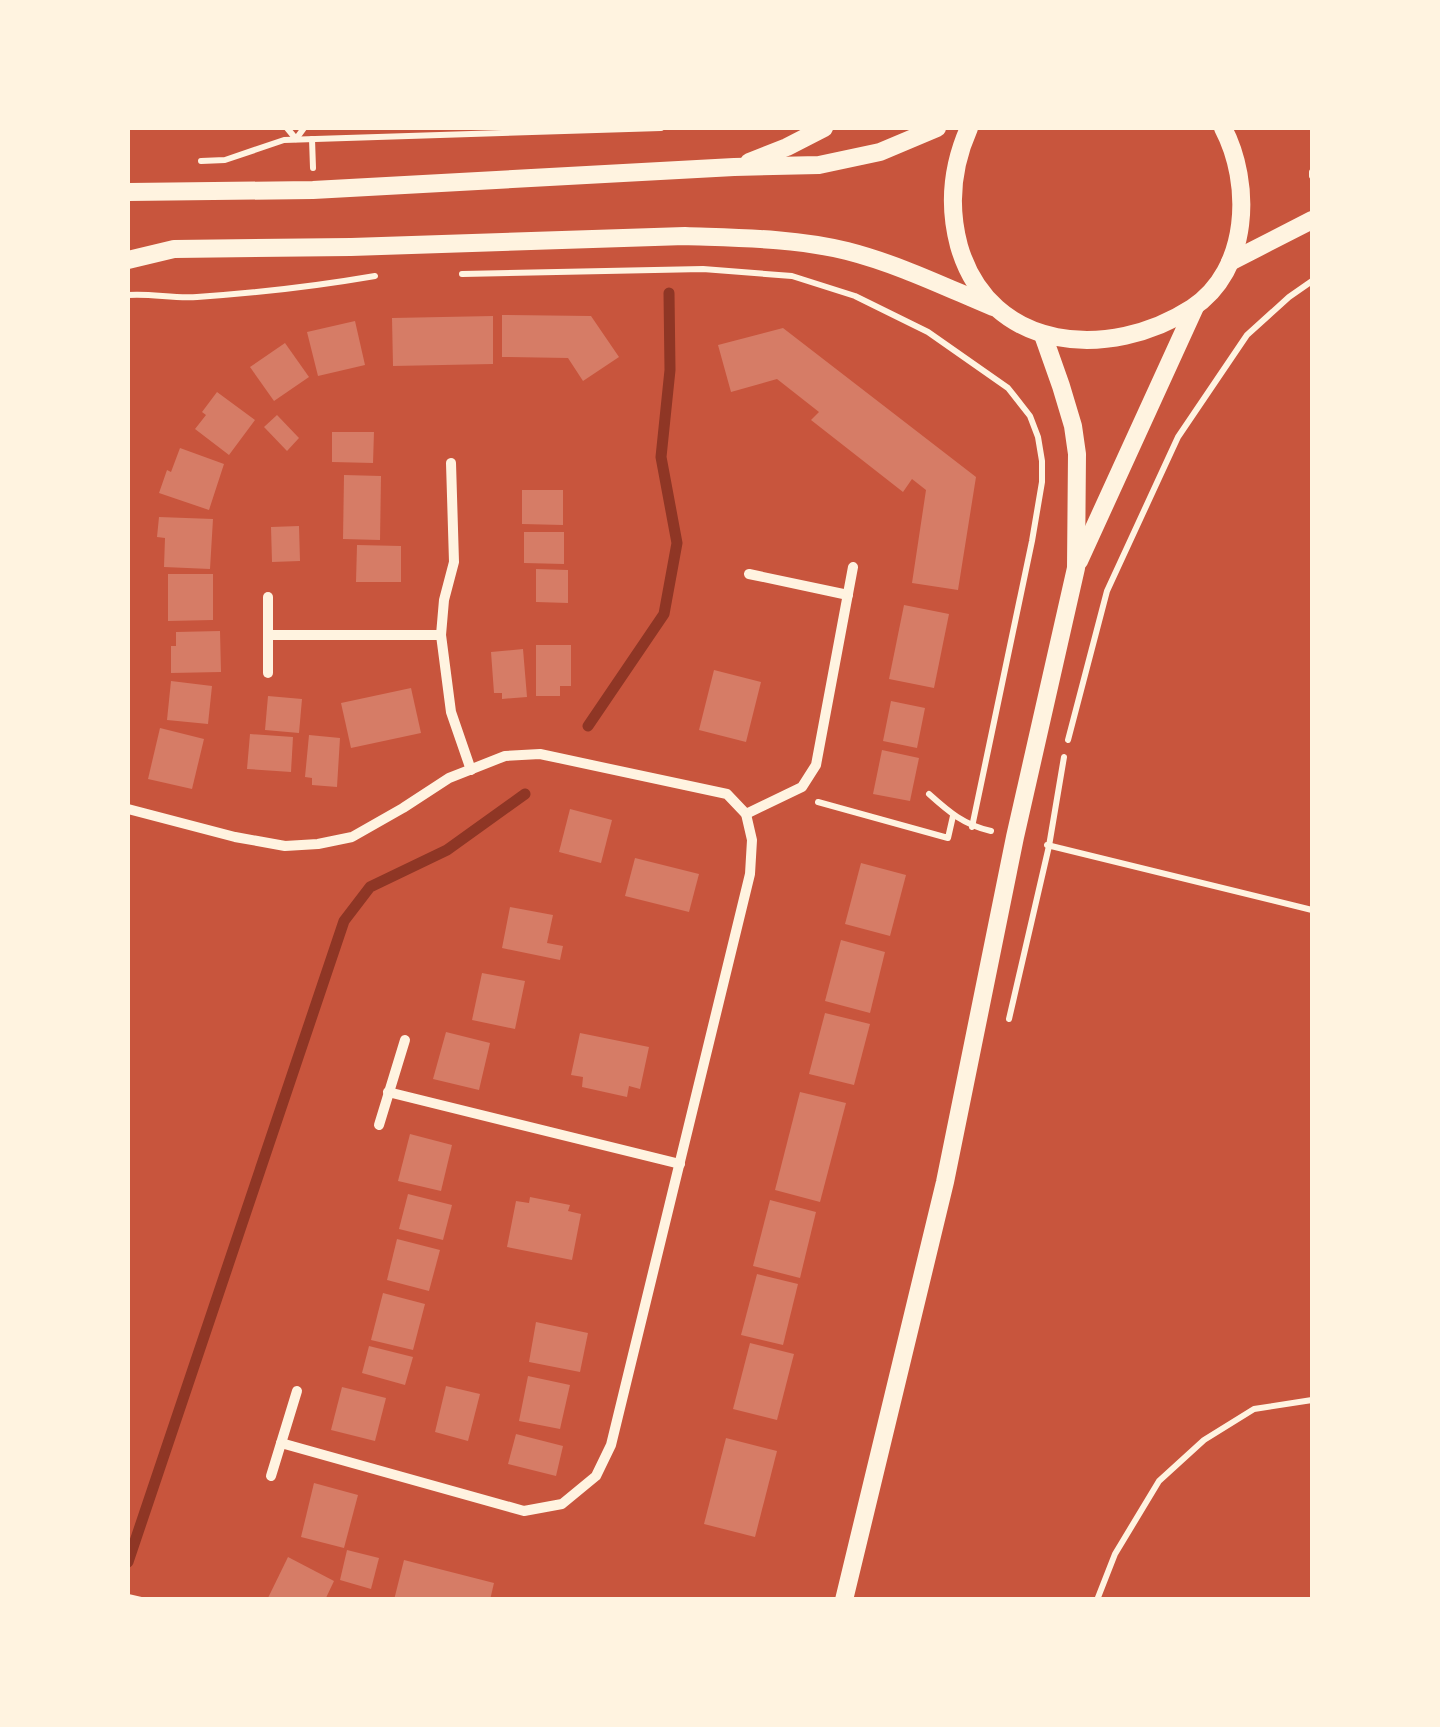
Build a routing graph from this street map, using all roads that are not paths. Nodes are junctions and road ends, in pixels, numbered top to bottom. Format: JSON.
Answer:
{"nodes":[{"id":1,"x":824,"y":128,"type":"edge"},
{"id":2,"x":938,"y":128,"type":"edge"},
{"id":3,"x":970,"y":128,"type":"edge"},
{"id":4,"x":1223,"y":128,"type":"edge"},
{"id":5,"x":734,"y":167,"type":"junction"},
{"id":6,"x":128,"y":192,"type":"edge"},
{"id":7,"x":1312,"y":220,"type":"edge"},
{"id":8,"x":128,"y":260,"type":"edge"},
{"id":9,"x":1230,"y":262,"type":"junction"},
{"id":10,"x":1194,"y":306,"type":"junction"},
{"id":11,"x":993,"y":307,"type":"junction"},
{"id":12,"x":1043,"y":335,"type":"junction"},
{"id":13,"x":451,"y":463,"type":"dead end"},
{"id":14,"x":853,"y":567,"type":"dead end"},
{"id":15,"x":1076,"y":568,"type":"junction"},
{"id":16,"x":749,"y":574,"type":"dead end"},
{"id":17,"x":848,"y":595,"type":"junction"},
{"id":18,"x":268,"y":597,"type":"dead end"},
{"id":19,"x":268,"y":634,"type":"junction"},
{"id":20,"x":441,"y":635,"type":"junction"},
{"id":21,"x":268,"y":673,"type":"dead end"},
{"id":22,"x":471,"y":770,"type":"junction"},
{"id":23,"x":128,"y":809,"type":"edge"},
{"id":24,"x":746,"y":814,"type":"junction"},
{"id":25,"x":405,"y":1040,"type":"dead end"},
{"id":26,"x":388,"y":1092,"type":"junction"},
{"id":27,"x":378,"y":1125,"type":"dead end"},
{"id":28,"x":680,"y":1164,"type":"junction"},
{"id":29,"x":297,"y":1390,"type":"dead end"},
{"id":30,"x":281,"y":1443,"type":"junction"},
{"id":31,"x":271,"y":1476,"type":"dead end"},
{"id":32,"x":844,"y":1600,"type":"edge"}],
"edges":[{"from":1,"to":5,"type":"street"},
{"from":2,"to":5,"type":"street"},
{"from":3,"to":11,"type":"street"},
{"from":4,"to":9,"type":"street"},
{"from":5,"to":6,"type":"street"},
{"from":7,"to":9,"type":"street"},
{"from":8,"to":11,"type":"street"},
{"from":9,"to":10,"type":"street"},
{"from":10,"to":12,"type":"street"},
{"from":10,"to":15,"type":"street"},
{"from":11,"to":12,"type":"street"},
{"from":12,"to":15,"type":"street"},
{"from":13,"to":20,"type":"street"},
{"from":14,"to":17,"type":"street"},
{"from":15,"to":32,"type":"street"},
{"from":16,"to":17,"type":"street"},
{"from":17,"to":24,"type":"street"},
{"from":18,"to":19,"type":"street"},
{"from":19,"to":20,"type":"street"},
{"from":19,"to":21,"type":"street"},
{"from":20,"to":22,"type":"street"},
{"from":22,"to":23,"type":"street"},
{"from":22,"to":24,"type":"street"},
{"from":24,"to":28,"type":"street"},
{"from":25,"to":26,"type":"street"},
{"from":26,"to":27,"type":"street"},
{"from":26,"to":28,"type":"street"},
{"from":28,"to":30,"type":"street"},
{"from":29,"to":30,"type":"street"},
{"from":30,"to":31,"type":"street"}]}
